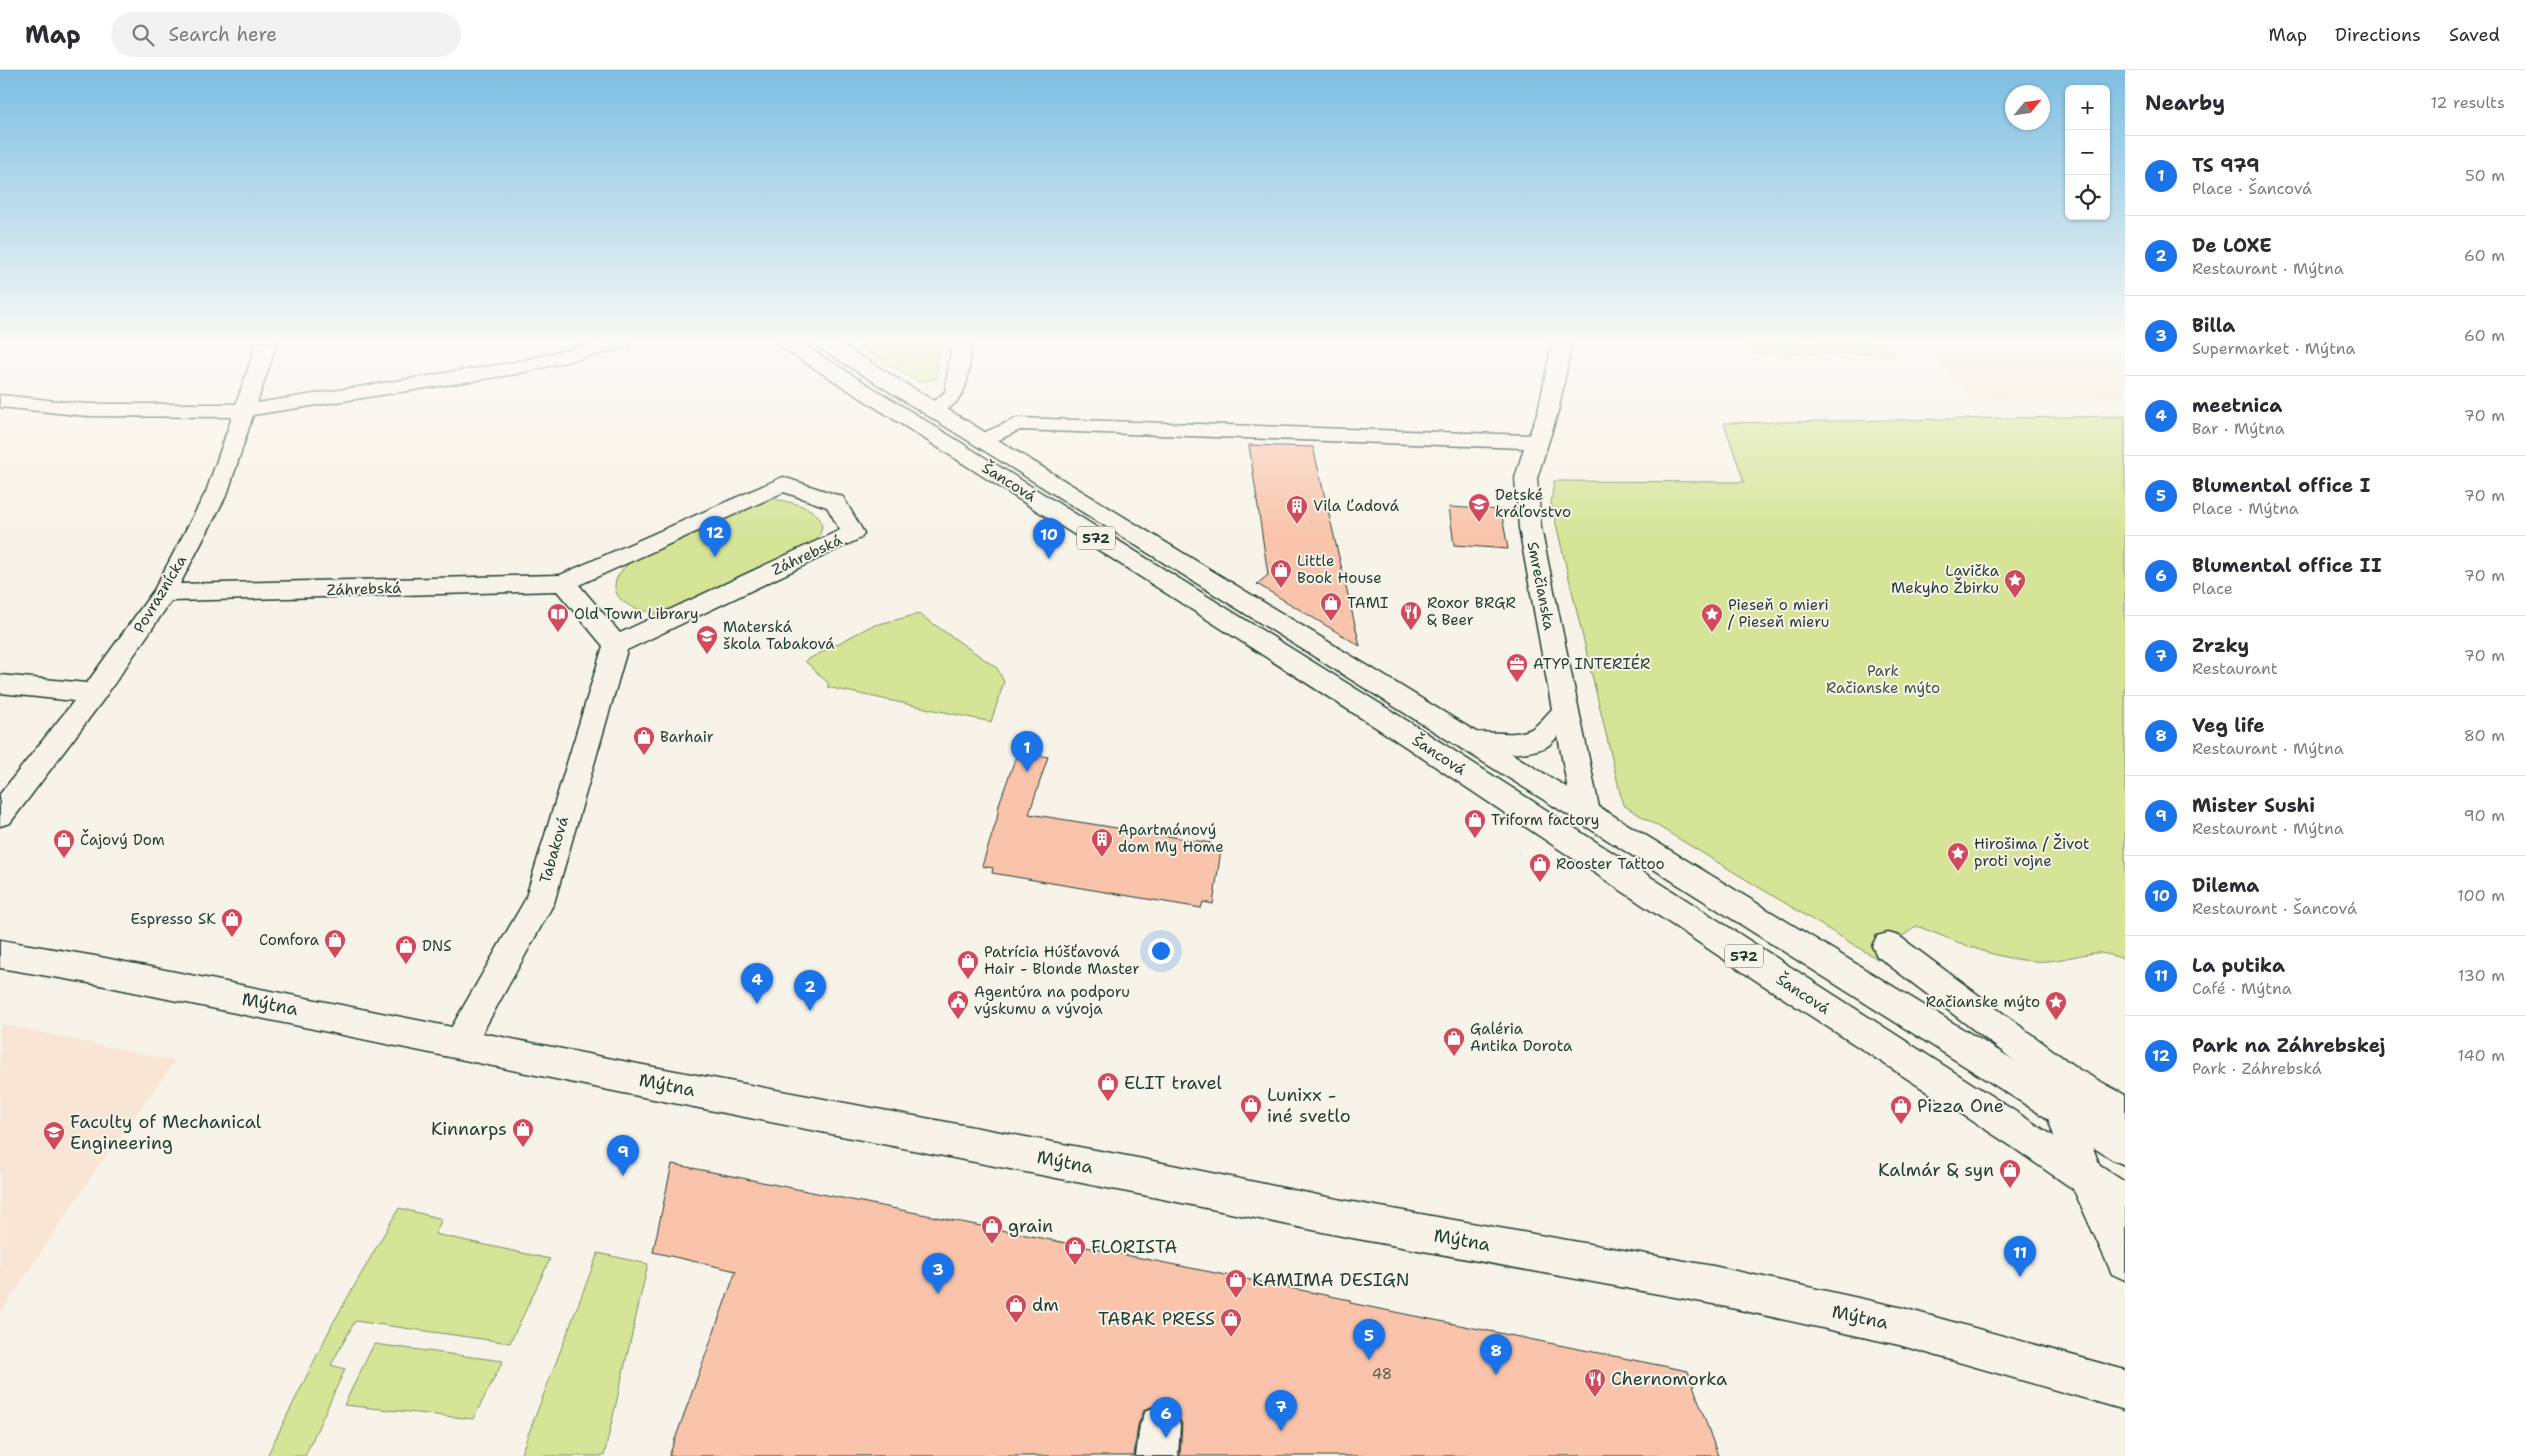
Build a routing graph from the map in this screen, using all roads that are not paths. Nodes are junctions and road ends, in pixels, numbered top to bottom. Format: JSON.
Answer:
{"nodes":[{"id":1,"x":62,"y":408,"type":"edge"},
{"id":2,"x":269,"y":408,"type":"edge"},
{"id":3,"x":890,"y":408,"type":"edge"},
{"id":4,"x":1549,"y":408,"type":"edge"},
{"id":5,"x":934,"y":409,"type":"edge"},
{"id":6,"x":243,"y":410,"type":"junction"},
{"id":7,"x":983,"y":440,"type":"junction"},
{"id":8,"x":1536,"y":442,"type":"junction"},
{"id":9,"x":563,"y":583,"type":"junction"},
{"id":10,"x":164,"y":593,"type":"junction"},
{"id":11,"x":616,"y":645,"type":"junction"},
{"id":12,"x":0,"y":684,"type":"edge"},
{"id":13,"x":94,"y":693,"type":"junction"},
{"id":14,"x":1566,"y":712,"type":"junction"},
{"id":15,"x":1472,"y":742,"type":"junction"},
{"id":16,"x":1586,"y":812,"type":"junction"},
{"id":17,"x":0,"y":815,"type":"edge"},
{"id":18,"x":1888,"y":946,"type":"dead end"},
{"id":19,"x":0,"y":954,"type":"edge"},
{"id":20,"x":459,"y":1042,"type":"junction"},
{"id":21,"x":2062,"y":1109,"type":"junction"},
{"id":22,"x":2125,"y":1113,"type":"edge"},
{"id":23,"x":2125,"y":1148,"type":"edge"},
{"id":24,"x":2086,"y":1176,"type":"junction"},
{"id":25,"x":2125,"y":1203,"type":"edge"},
{"id":26,"x":2125,"y":1260,"type":"edge"},
{"id":27,"x":2125,"y":1390,"type":"edge"}],
"edges":[{"from":1,"to":6,"type":"street"},
{"from":2,"to":6,"type":"street"},
{"from":3,"to":24,"type":"street","name":"Šancová","number":"572"},
{"from":4,"to":8,"type":"street","name":"Smrečianska"},
{"from":5,"to":7,"type":"street","name":"Šancová","number":"572"},
{"from":6,"to":10,"type":"street","name":"Povraznícka"},
{"from":7,"to":8,"type":"street"},
{"from":7,"to":15,"type":"street","name":"Šancová","number":"572"},
{"from":8,"to":14,"type":"street","name":"Smrečianska"},
{"from":9,"to":10,"type":"street","name":"Záhrebská"},
{"from":9,"to":11,"type":"street"},
{"from":9,"to":11,"type":"street","name":"Záhrebská"},
{"from":10,"to":13,"type":"street","name":"Povraznícka"},
{"from":11,"to":20,"type":"street","name":"Tabaková"},
{"from":12,"to":13,"type":"street"},
{"from":13,"to":17,"type":"street","name":"Povraznícka"},
{"from":14,"to":15,"type":"street"},
{"from":14,"to":16,"type":"street","name":"Smrečianska"},
{"from":15,"to":16,"type":"street","name":"Šancová","number":"572"},
{"from":16,"to":21,"type":"street","name":"Šancová","number":"572"},
{"from":18,"to":22,"type":"street"},
{"from":19,"to":20,"type":"street","name":"Mýtna"},
{"from":20,"to":27,"type":"street","name":"Mýtna"},
{"from":21,"to":23,"type":"street","number":"572"},
{"from":21,"to":24,"type":"street"},
{"from":24,"to":25,"type":"street","number":"572"},
{"from":24,"to":26,"type":"street"}]}
